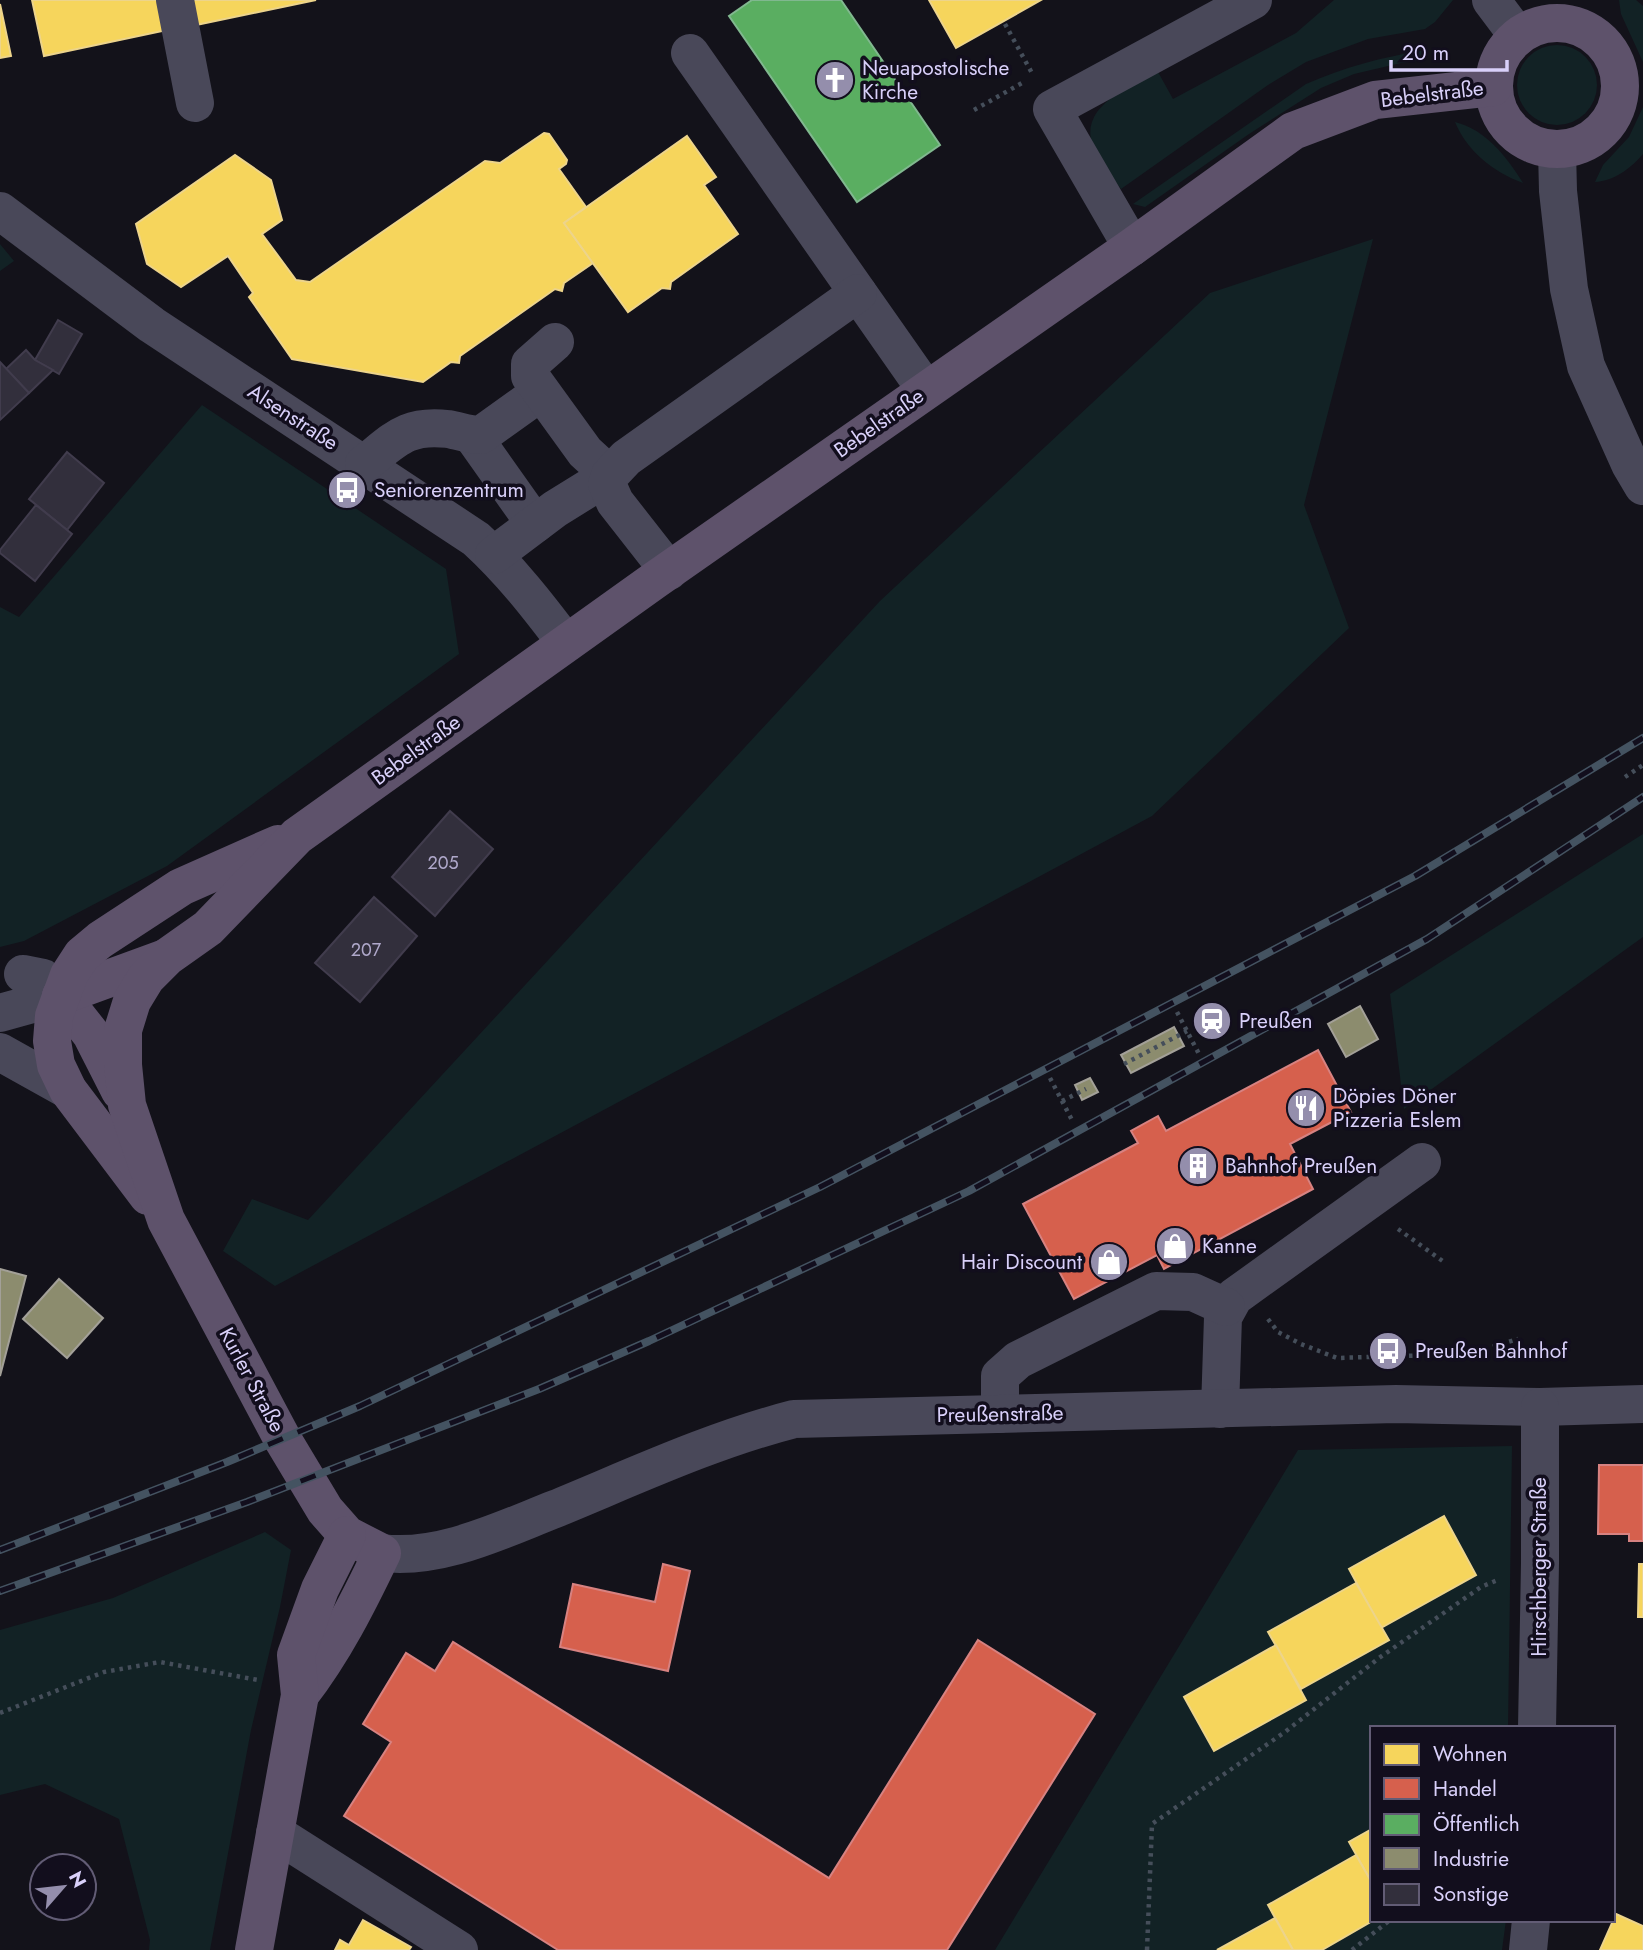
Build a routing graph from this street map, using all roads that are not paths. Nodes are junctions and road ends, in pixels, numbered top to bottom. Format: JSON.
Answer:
{"nodes":[{"id":1,"x":175,"y":0,"type":"edge"},
{"id":2,"x":1254,"y":0,"type":"edge"},
{"id":3,"x":1491,"y":0,"type":"edge"},
{"id":4,"x":1574,"y":12,"type":"edge"},
{"id":5,"x":1518,"y":36,"type":"junction"},
{"id":6,"x":690,"y":52,"type":"dead end"},
{"id":7,"x":1493,"y":87,"type":"junction"},
{"id":8,"x":195,"y":103,"type":"dead end"},
{"id":9,"x":1557,"y":150,"type":"junction"},
{"id":10,"x":3,"y":216,"type":"edge"},
{"id":11,"x":1132,"y":247,"type":"junction"},
{"id":12,"x":858,"y":293,"type":"junction"},
{"id":13,"x":555,"y":342,"type":"dead end"},
{"id":14,"x":926,"y":390,"type":"junction"},
{"id":15,"x":541,"y":392,"type":"junction"},
{"id":16,"x":472,"y":435,"type":"junction"},
{"id":17,"x":364,"y":464,"type":"junction"},
{"id":18,"x":610,"y":475,"type":"junction"},
{"id":19,"x":1643,"y":486,"type":"edge"},
{"id":20,"x":535,"y":524,"type":"junction"},
{"id":21,"x":494,"y":555,"type":"junction"},
{"id":22,"x":669,"y":571,"type":"junction"},
{"id":23,"x":566,"y":643,"type":"junction"},
{"id":24,"x":297,"y":836,"type":"junction"},
{"id":25,"x":82,"y":955,"type":"junction"},
{"id":26,"x":167,"y":957,"type":"junction"},
{"id":27,"x":11,"y":977,"type":"edge"},
{"id":28,"x":61,"y":996,"type":"junction"},
{"id":29,"x":0,"y":1013,"type":"edge"},
{"id":30,"x":0,"y":1052,"type":"edge"},
{"id":31,"x":68,"y":1090,"type":"junction"},
{"id":32,"x":127,"y":1105,"type":"junction"},
{"id":33,"x":1422,"y":1161,"type":"dead end"},
{"id":34,"x":166,"y":1220,"type":"junction"},
{"id":35,"x":1235,"y":1298,"type":"junction"},
{"id":36,"x":1643,"y":1404,"type":"edge"},
{"id":37,"x":1539,"y":1406,"type":"junction"},
{"id":38,"x":1220,"y":1409,"type":"junction"},
{"id":39,"x":1000,"y":1414,"type":"junction"},
{"id":40,"x":347,"y":1535,"type":"junction"},
{"id":41,"x":382,"y":1553,"type":"junction"},
{"id":42,"x":300,"y":1695,"type":"junction"},
{"id":43,"x":1537,"y":1726,"type":"edge"},
{"id":44,"x":275,"y":1833,"type":"junction"},
{"id":45,"x":1531,"y":1922,"type":"edge"},
{"id":46,"x":254,"y":1950,"type":"edge"},
{"id":47,"x":459,"y":1950,"type":"edge"},
{"id":48,"x":1528,"y":1950,"type":"edge"}],
"edges":[{"from":1,"to":8,"type":"street"},
{"from":2,"to":11,"type":"street"},
{"from":3,"to":5,"type":"street"},
{"from":4,"to":5,"type":"main road"},
{"from":4,"to":9,"type":"main road"},
{"from":5,"to":7,"type":"main road"},
{"from":6,"to":12,"type":"street"},
{"from":7,"to":9,"type":"main road"},
{"from":7,"to":11,"type":"main road","name":"Bebelstraße"},
{"from":9,"to":19,"type":"street"},
{"from":10,"to":17,"type":"street","name":"Alsenstraße"},
{"from":11,"to":14,"type":"main road","name":"Bebelstraße"},
{"from":12,"to":14,"type":"street"},
{"from":12,"to":18,"type":"street"},
{"from":13,"to":15,"type":"street"},
{"from":14,"to":22,"type":"main road","name":"Bebelstraße"},
{"from":15,"to":16,"type":"street"},
{"from":15,"to":18,"type":"street"},
{"from":16,"to":17,"type":"street"},
{"from":16,"to":20,"type":"street"},
{"from":17,"to":21,"type":"street","name":"Alsenstraße"},
{"from":18,"to":20,"type":"street"},
{"from":18,"to":22,"type":"street"},
{"from":20,"to":21,"type":"street"},
{"from":21,"to":23,"type":"street","name":"Alsenstraße"},
{"from":22,"to":23,"type":"main road","name":"Bebelstraße"},
{"from":23,"to":24,"type":"main road","name":"Bebelstraße"},
{"from":24,"to":25,"type":"main road","name":"Bebelstraße"},
{"from":24,"to":26,"type":"main road","name":"Bebelstraße"},
{"from":25,"to":27,"type":"street"},
{"from":25,"to":28,"type":"main road","name":"Bebelstraße"},
{"from":26,"to":28,"type":"main road"},
{"from":26,"to":32,"type":"main road","name":"Kurler Straße"},
{"from":27,"to":28,"type":"street"},
{"from":28,"to":29,"type":"street"},
{"from":28,"to":31,"type":"main road","name":"Kurler Straße"},
{"from":28,"to":32,"type":"main road"},
{"from":30,"to":31,"type":"street"},
{"from":31,"to":34,"type":"main road","name":"Kurler Straße"},
{"from":32,"to":34,"type":"main road","name":"Kurler Straße"},
{"from":33,"to":35,"type":"street"},
{"from":34,"to":40,"type":"main road","name":"Kurler Straße"},
{"from":35,"to":38,"type":"street"},
{"from":35,"to":39,"type":"street"},
{"from":36,"to":37,"type":"street","name":"Preußenstraße"},
{"from":37,"to":38,"type":"street","name":"Preußenstraße"},
{"from":37,"to":43,"type":"street","name":"Hirschberger Straße"},
{"from":38,"to":39,"type":"street","name":"Preußenstraße"},
{"from":39,"to":41,"type":"street","name":"Preußenstraße"},
{"from":40,"to":41,"type":"main road","name":"Kurler Straße"},
{"from":40,"to":42,"type":"main road"},
{"from":41,"to":42,"type":"main road"},
{"from":42,"to":44,"type":"main road"},
{"from":44,"to":46,"type":"main road"},
{"from":44,"to":47,"type":"street"},
{"from":45,"to":48,"type":"street"}]}
